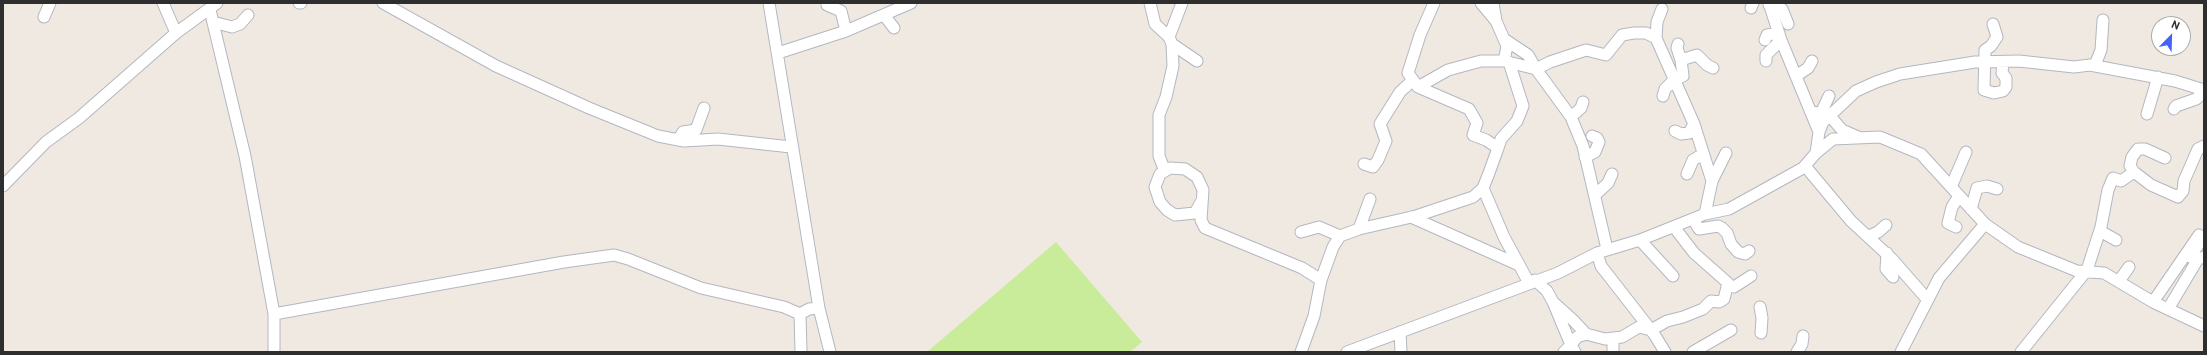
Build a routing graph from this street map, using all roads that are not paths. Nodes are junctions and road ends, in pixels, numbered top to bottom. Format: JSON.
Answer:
{"nodes":[{"id":1,"x":50,"y":3,"type":"edge"},
{"id":2,"x":163,"y":3,"type":"edge"},
{"id":3,"x":383,"y":3,"type":"edge"},
{"id":4,"x":769,"y":3,"type":"edge"},
{"id":5,"x":911,"y":3,"type":"edge"},
{"id":6,"x":1150,"y":3,"type":"edge"},
{"id":7,"x":1182,"y":3,"type":"edge"},
{"id":8,"x":1434,"y":3,"type":"edge"},
{"id":9,"x":1481,"y":3,"type":"edge"},
{"id":10,"x":1493,"y":3,"type":"edge"},
{"id":11,"x":1769,"y":4,"type":"edge"},
{"id":12,"x":214,"y":5,"type":"edge"},
{"id":13,"x":827,"y":5,"type":"dead end"},
{"id":14,"x":1662,"y":9,"type":"dead end"},
{"id":15,"x":248,"y":15,"type":"dead end"},
{"id":16,"x":884,"y":15,"type":"junction"},
{"id":17,"x":44,"y":17,"type":"dead end"},
{"id":18,"x":1496,"y":20,"type":"junction"},
{"id":19,"x":2103,"y":20,"type":"dead end"},
{"id":20,"x":213,"y":22,"type":"junction"},
{"id":21,"x":1788,"y":24,"type":"dead end"},
{"id":22,"x":1993,"y":24,"type":"dead end"},
{"id":23,"x":894,"y":28,"type":"dead end"},
{"id":24,"x":846,"y":31,"type":"junction"},
{"id":25,"x":176,"y":33,"type":"junction"},
{"id":26,"x":1780,"y":36,"type":"junction"},
{"id":27,"x":1656,"y":38,"type":"junction"},
{"id":28,"x":1504,"y":39,"type":"junction"},
{"id":29,"x":1765,"y":40,"type":"dead end"},
{"id":30,"x":1170,"y":41,"type":"junction"},
{"id":31,"x":1678,"y":44,"type":"dead end"},
{"id":32,"x":2101,"y":48,"type":"junction"},
{"id":33,"x":778,"y":53,"type":"junction"},
{"id":34,"x":1681,"y":60,"type":"junction"},
{"id":35,"x":1766,"y":61,"type":"dead end"},
{"id":36,"x":1812,"y":61,"type":"dead end"},
{"id":37,"x":1197,"y":62,"type":"dead end"},
{"id":38,"x":1507,"y":62,"type":"junction"},
{"id":39,"x":1985,"y":62,"type":"junction"},
{"id":40,"x":2003,"y":62,"type":"junction"},
{"id":41,"x":2095,"y":65,"type":"junction"},
{"id":42,"x":1713,"y":68,"type":"dead end"},
{"id":43,"x":1536,"y":69,"type":"junction"},
{"id":44,"x":2119,"y":69,"type":"junction"},
{"id":45,"x":1796,"y":76,"type":"junction"},
{"id":46,"x":2158,"y":77,"type":"junction"},
{"id":47,"x":1675,"y":79,"type":"junction"},
{"id":48,"x":1415,"y":84,"type":"junction"},
{"id":49,"x":2204,"y":91,"type":"edge"},
{"id":50,"x":1663,"y":96,"type":"dead end"},
{"id":51,"x":1829,"y":96,"type":"dead end"},
{"id":52,"x":1583,"y":102,"type":"dead end"},
{"id":53,"x":704,"y":108,"type":"dead end"},
{"id":54,"x":2174,"y":109,"type":"dead end"},
{"id":55,"x":1810,"y":111,"type":"junction"},
{"id":56,"x":2147,"y":114,"type":"dead end"},
{"id":57,"x":1826,"y":115,"type":"junction"},
{"id":58,"x":1572,"y":117,"type":"junction"},
{"id":59,"x":1694,"y":124,"type":"junction"},
{"id":60,"x":1675,"y":131,"type":"dead end"},
{"id":61,"x":1819,"y":132,"type":"junction"},
{"id":62,"x":1592,"y":136,"type":"dead end"},
{"id":63,"x":1862,"y":138,"type":"junction"},
{"id":64,"x":678,"y":140,"type":"junction"},
{"id":65,"x":2204,"y":146,"type":"edge"},
{"id":66,"x":791,"y":147,"type":"junction"},
{"id":67,"x":1498,"y":148,"type":"junction"},
{"id":68,"x":1966,"y":152,"type":"dead end"},
{"id":69,"x":1726,"y":153,"type":"dead end"},
{"id":70,"x":1816,"y":153,"type":"junction"},
{"id":71,"x":1703,"y":154,"type":"junction"},
{"id":72,"x":1585,"y":157,"type":"junction"},
{"id":73,"x":2165,"y":158,"type":"dead end"},
{"id":74,"x":1364,"y":164,"type":"dead end"},
{"id":75,"x":1804,"y":166,"type":"junction"},
{"id":76,"x":1165,"y":171,"type":"junction"},
{"id":77,"x":2134,"y":172,"type":"junction"},
{"id":78,"x":1612,"y":174,"type":"dead end"},
{"id":79,"x":1687,"y":174,"type":"dead end"},
{"id":80,"x":1712,"y":181,"type":"junction"},
{"id":81,"x":3,"y":185,"type":"edge"},
{"id":82,"x":1951,"y":187,"type":"junction"},
{"id":83,"x":1483,"y":188,"type":"junction"},
{"id":84,"x":1997,"y":189,"type":"dead end"},
{"id":85,"x":1594,"y":195,"type":"junction"},
{"id":86,"x":1959,"y":196,"type":"junction"},
{"id":87,"x":1370,"y":199,"type":"dead end"},
{"id":88,"x":1201,"y":202,"type":"junction"},
{"id":89,"x":1972,"y":209,"type":"junction"},
{"id":90,"x":1705,"y":214,"type":"junction"},
{"id":91,"x":1184,"y":215,"type":"junction"},
{"id":92,"x":1411,"y":217,"type":"junction"},
{"id":93,"x":1693,"y":219,"type":"junction"},
{"id":94,"x":1985,"y":224,"type":"junction"},
{"id":95,"x":1886,"y":225,"type":"dead end"},
{"id":96,"x":1674,"y":227,"type":"junction"},
{"id":97,"x":1956,"y":227,"type":"dead end"},
{"id":98,"x":1205,"y":228,"type":"junction"},
{"id":99,"x":1359,"y":229,"type":"junction"},
{"id":100,"x":1301,"y":232,"type":"dead end"},
{"id":101,"x":2100,"y":232,"type":"junction"},
{"id":102,"x":1340,"y":236,"type":"junction"},
{"id":103,"x":1869,"y":236,"type":"junction"},
{"id":104,"x":1640,"y":240,"type":"junction"},
{"id":105,"x":2116,"y":240,"type":"dead end"},
{"id":106,"x":1608,"y":249,"type":"junction"},
{"id":107,"x":1749,"y":251,"type":"dead end"},
{"id":108,"x":1596,"y":253,"type":"junction"},
{"id":109,"x":1887,"y":253,"type":"junction"},
{"id":110,"x":2193,"y":258,"type":"edge"},
{"id":111,"x":1519,"y":265,"type":"junction"},
{"id":112,"x":2129,"y":267,"type":"dead end"},
{"id":113,"x":2087,"y":270,"type":"junction"},
{"id":114,"x":1673,"y":276,"type":"dead end"},
{"id":115,"x":1752,"y":276,"type":"dead end"},
{"id":116,"x":1893,"y":278,"type":"dead end"},
{"id":117,"x":1321,"y":280,"type":"junction"},
{"id":118,"x":1532,"y":281,"type":"junction"},
{"id":119,"x":2119,"y":281,"type":"junction"},
{"id":120,"x":1734,"y":287,"type":"dead end"},
{"id":121,"x":1927,"y":300,"type":"junction"},
{"id":122,"x":1553,"y":302,"type":"junction"},
{"id":123,"x":2153,"y":302,"type":"junction"},
{"id":124,"x":1760,"y":307,"type":"dead end"},
{"id":125,"x":819,"y":308,"type":"junction"},
{"id":126,"x":2168,"y":309,"type":"junction"},
{"id":127,"x":274,"y":314,"type":"junction"},
{"id":128,"x":800,"y":314,"type":"junction"},
{"id":129,"x":2204,"y":326,"type":"edge"},
{"id":130,"x":1650,"y":330,"type":"junction"},
{"id":131,"x":1731,"y":330,"type":"dead end"},
{"id":132,"x":1400,"y":332,"type":"junction"},
{"id":133,"x":1761,"y":333,"type":"dead end"},
{"id":134,"x":1586,"y":334,"type":"junction"},
{"id":135,"x":1803,"y":336,"type":"dead end"},
{"id":136,"x":1613,"y":338,"type":"junction"},
{"id":137,"x":1570,"y":350,"type":"edge"},
{"id":138,"x":274,"y":352,"type":"edge"},
{"id":139,"x":801,"y":352,"type":"edge"},
{"id":140,"x":830,"y":352,"type":"edge"},
{"id":141,"x":1301,"y":352,"type":"edge"},
{"id":142,"x":1347,"y":352,"type":"edge"},
{"id":143,"x":1401,"y":352,"type":"edge"},
{"id":144,"x":1613,"y":352,"type":"edge"},
{"id":145,"x":1665,"y":352,"type":"edge"},
{"id":146,"x":1693,"y":352,"type":"edge"},
{"id":147,"x":1797,"y":352,"type":"edge"},
{"id":148,"x":1901,"y":352,"type":"edge"},
{"id":149,"x":2021,"y":352,"type":"edge"}],
"edges":[{"from":1,"to":17,"type":"street"},
{"from":2,"to":25,"type":"street"},
{"from":3,"to":64,"type":"street"},
{"from":4,"to":33,"type":"street"},
{"from":5,"to":16,"type":"street"},
{"from":6,"to":30,"type":"street"},
{"from":7,"to":30,"type":"street"},
{"from":8,"to":48,"type":"street"},
{"from":9,"to":18,"type":"street"},
{"from":10,"to":18,"type":"street"},
{"from":11,"to":21,"type":"street"},
{"from":11,"to":26,"type":"street"},
{"from":12,"to":20,"type":"street"},
{"from":12,"to":25,"type":"street"},
{"from":13,"to":24,"type":"street"},
{"from":14,"to":27,"type":"street"},
{"from":15,"to":20,"type":"street"},
{"from":16,"to":23,"type":"street"},
{"from":16,"to":24,"type":"street"},
{"from":18,"to":28,"type":"street"},
{"from":19,"to":32,"type":"street"},
{"from":20,"to":127,"type":"street"},
{"from":22,"to":39,"type":"street"},
{"from":24,"to":33,"type":"street"},
{"from":25,"to":81,"type":"street"},
{"from":26,"to":29,"type":"street"},
{"from":26,"to":35,"type":"street"},
{"from":26,"to":45,"type":"street"},
{"from":27,"to":43,"type":"street"},
{"from":27,"to":47,"type":"street"},
{"from":28,"to":38,"type":"street"},
{"from":28,"to":43,"type":"street"},
{"from":30,"to":37,"type":"street"},
{"from":30,"to":76,"type":"street"},
{"from":31,"to":34,"type":"street"},
{"from":32,"to":41,"type":"street"},
{"from":32,"to":44,"type":"street"},
{"from":33,"to":66,"type":"street"},
{"from":34,"to":42,"type":"street"},
{"from":34,"to":47,"type":"street"},
{"from":36,"to":45,"type":"street"},
{"from":38,"to":43,"type":"street"},
{"from":38,"to":48,"type":"street"},
{"from":38,"to":67,"type":"street"},
{"from":39,"to":40,"type":"street"},
{"from":39,"to":40,"type":"street"},
{"from":39,"to":57,"type":"street"},
{"from":40,"to":41,"type":"street"},
{"from":41,"to":44,"type":"street"},
{"from":43,"to":58,"type":"street"},
{"from":44,"to":46,"type":"street"},
{"from":45,"to":55,"type":"street"},
{"from":46,"to":49,"type":"street"},
{"from":46,"to":56,"type":"street"},
{"from":47,"to":50,"type":"street"},
{"from":47,"to":59,"type":"street"},
{"from":48,"to":67,"type":"street"},
{"from":48,"to":74,"type":"street"},
{"from":49,"to":54,"type":"street"},
{"from":51,"to":57,"type":"street"},
{"from":52,"to":58,"type":"street"},
{"from":53,"to":64,"type":"street"},
{"from":55,"to":57,"type":"street"},
{"from":55,"to":61,"type":"street"},
{"from":57,"to":61,"type":"street"},
{"from":57,"to":63,"type":"street"},
{"from":58,"to":72,"type":"street"},
{"from":59,"to":60,"type":"street"},
{"from":59,"to":71,"type":"street"},
{"from":61,"to":70,"type":"street"},
{"from":62,"to":72,"type":"street"},
{"from":63,"to":70,"type":"street"},
{"from":63,"to":82,"type":"street"},
{"from":64,"to":66,"type":"street"},
{"from":65,"to":77,"type":"street"},
{"from":66,"to":125,"type":"street"},
{"from":67,"to":83,"type":"street"},
{"from":68,"to":82,"type":"street"},
{"from":69,"to":80,"type":"street"},
{"from":70,"to":75,"type":"street"},
{"from":71,"to":79,"type":"street"},
{"from":71,"to":80,"type":"street"},
{"from":72,"to":85,"type":"street"},
{"from":73,"to":77,"type":"street"},
{"from":75,"to":90,"type":"street"},
{"from":75,"to":103,"type":"street"},
{"from":76,"to":88,"type":"street"},
{"from":76,"to":91,"type":"street"},
{"from":77,"to":101,"type":"street"},
{"from":78,"to":85,"type":"street"},
{"from":80,"to":90,"type":"street"},
{"from":82,"to":86,"type":"street"},
{"from":83,"to":92,"type":"street"},
{"from":83,"to":111,"type":"street"},
{"from":84,"to":89,"type":"street"},
{"from":85,"to":106,"type":"street"},
{"from":86,"to":89,"type":"street"},
{"from":86,"to":97,"type":"street"},
{"from":87,"to":99,"type":"street"},
{"from":88,"to":91,"type":"street"},
{"from":88,"to":98,"type":"street"},
{"from":89,"to":94,"type":"street"},
{"from":90,"to":93,"type":"street"},
{"from":91,"to":98,"type":"street"},
{"from":92,"to":99,"type":"street"},
{"from":92,"to":111,"type":"street"},
{"from":93,"to":96,"type":"street"},
{"from":93,"to":107,"type":"street"},
{"from":94,"to":113,"type":"street"},
{"from":94,"to":121,"type":"street"},
{"from":95,"to":103,"type":"street"},
{"from":96,"to":104,"type":"street"},
{"from":96,"to":130,"type":"street"},
{"from":98,"to":117,"type":"street"},
{"from":99,"to":102,"type":"street"},
{"from":100,"to":102,"type":"street"},
{"from":101,"to":105,"type":"street"},
{"from":101,"to":113,"type":"street"},
{"from":102,"to":117,"type":"street"},
{"from":103,"to":109,"type":"street"},
{"from":104,"to":106,"type":"street"},
{"from":104,"to":114,"type":"street"},
{"from":106,"to":108,"type":"street"},
{"from":108,"to":118,"type":"street"},
{"from":108,"to":130,"type":"street"},
{"from":109,"to":116,"type":"street"},
{"from":109,"to":121,"type":"street"},
{"from":110,"to":123,"type":"street"},
{"from":110,"to":126,"type":"street"},
{"from":111,"to":118,"type":"street"},
{"from":112,"to":119,"type":"street"},
{"from":113,"to":119,"type":"street"},
{"from":113,"to":149,"type":"street"},
{"from":115,"to":120,"type":"street"},
{"from":117,"to":141,"type":"street"},
{"from":118,"to":122,"type":"street"},
{"from":118,"to":132,"type":"street"},
{"from":119,"to":123,"type":"street"},
{"from":121,"to":148,"type":"street"},
{"from":122,"to":134,"type":"street"},
{"from":122,"to":137,"type":"street"},
{"from":123,"to":126,"type":"street"},
{"from":124,"to":133,"type":"street"},
{"from":125,"to":128,"type":"street"},
{"from":125,"to":140,"type":"street"},
{"from":126,"to":129,"type":"street"},
{"from":127,"to":128,"type":"street"},
{"from":127,"to":138,"type":"street"},
{"from":128,"to":139,"type":"street"},
{"from":130,"to":136,"type":"street"},
{"from":130,"to":145,"type":"street"},
{"from":131,"to":146,"type":"street"},
{"from":132,"to":142,"type":"street"},
{"from":132,"to":143,"type":"street"},
{"from":134,"to":136,"type":"street"},
{"from":134,"to":137,"type":"street"},
{"from":135,"to":147,"type":"street"},
{"from":136,"to":144,"type":"street"}]}
